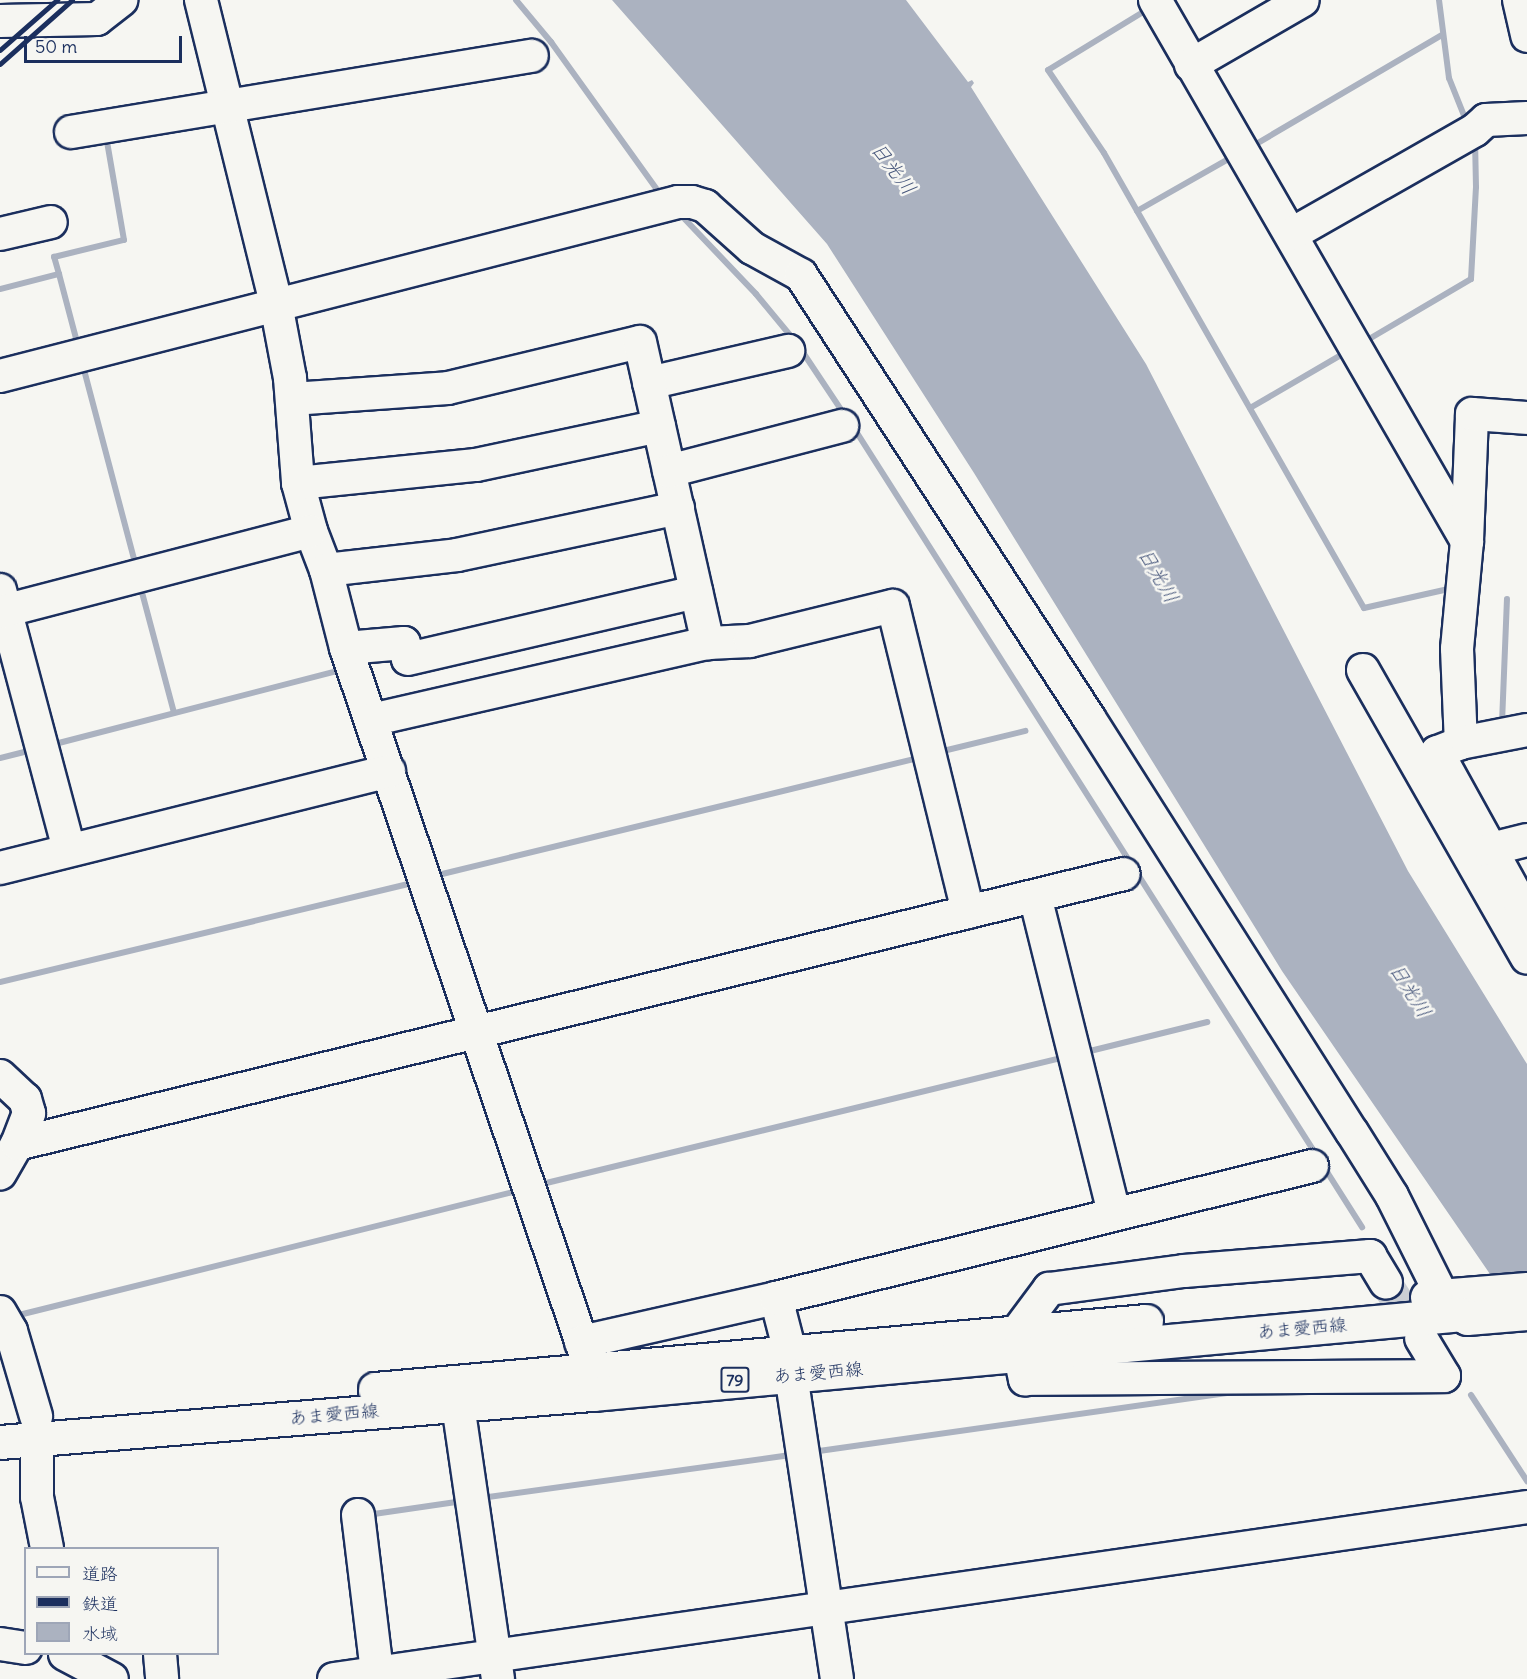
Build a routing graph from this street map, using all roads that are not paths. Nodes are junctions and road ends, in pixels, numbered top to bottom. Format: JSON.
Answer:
{"nodes":[{"id":1,"x":121,"y":0,"type":"edge"},
{"id":2,"x":201,"y":0,"type":"edge"},
{"id":3,"x":1155,"y":0,"type":"edge"},
{"id":4,"x":1303,"y":0,"type":"edge"},
{"id":5,"x":1519,"y":0,"type":"edge"},
{"id":6,"x":2,"y":15,"type":"edge"},
{"id":7,"x":1527,"y":36,"type":"edge"},
{"id":8,"x":532,"y":56,"type":"dead end"},
{"id":9,"x":1191,"y":64,"type":"junction"},
{"id":10,"x":227,"y":106,"type":"junction"},
{"id":11,"x":1527,"y":118,"type":"edge"},
{"id":12,"x":71,"y":132,"type":"dead end"},
{"id":13,"x":51,"y":222,"type":"dead end"},
{"id":14,"x":0,"y":234,"type":"edge"},
{"id":15,"x":1292,"y":234,"type":"junction"},
{"id":16,"x":276,"y":304,"type":"junction"},
{"id":17,"x":788,"y":351,"type":"dead end"},
{"id":18,"x":0,"y":376,"type":"edge"},
{"id":19,"x":649,"y":382,"type":"junction"},
{"id":20,"x":292,"y":399,"type":"junction"},
{"id":21,"x":1527,"y":418,"type":"edge"},
{"id":22,"x":659,"y":426,"type":"junction"},
{"id":23,"x":842,"y":426,"type":"dead end"},
{"id":24,"x":669,"y":471,"type":"junction"},
{"id":25,"x":298,"y":483,"type":"junction"},
{"id":26,"x":678,"y":508,"type":"junction"},
{"id":27,"x":311,"y":531,"type":"junction"},
{"id":28,"x":1467,"y":541,"type":"junction"},
{"id":29,"x":326,"y":570,"type":"junction"},
{"id":30,"x":696,"y":592,"type":"junction"},
{"id":31,"x":2,"y":604,"type":"edge"},
{"id":32,"x":708,"y":643,"type":"junction"},
{"id":33,"x":346,"y":648,"type":"junction"},
{"id":34,"x":1364,"y":670,"type":"dead end"},
{"id":35,"x":371,"y":720,"type":"junction"},
{"id":36,"x":1527,"y":730,"type":"edge"},
{"id":37,"x":1461,"y":743,"type":"junction"},
{"id":38,"x":389,"y":771,"type":"junction"},
{"id":39,"x":1527,"y":840,"type":"edge"},
{"id":40,"x":1491,"y":849,"type":"junction"},
{"id":41,"x":69,"y":850,"type":"junction"},
{"id":42,"x":0,"y":868,"type":"edge"},
{"id":43,"x":1124,"y":874,"type":"dead end"},
{"id":44,"x":1035,"y":896,"type":"junction"},
{"id":45,"x":968,"y":912,"type":"junction"},
{"id":46,"x":1527,"y":915,"type":"edge"},
{"id":47,"x":1527,"y":958,"type":"edge"},
{"id":48,"x":477,"y":1032,"type":"junction"},
{"id":49,"x":0,"y":1076,"type":"edge"},
{"id":50,"x":5,"y":1162,"type":"edge"},
{"id":51,"x":1312,"y":1166,"type":"dead end"},
{"id":52,"x":1114,"y":1214,"type":"junction"},
{"id":53,"x":1386,"y":1283,"type":"tunnel mouth"},
{"id":54,"x":1527,"y":1289,"type":"edge"},
{"id":55,"x":776,"y":1298,"type":"junction"},
{"id":56,"x":1456,"y":1303,"type":"junction"},
{"id":57,"x":0,"y":1312,"type":"edge"},
{"id":58,"x":1527,"y":1313,"type":"edge"},
{"id":59,"x":1421,"y":1338,"type":"tunnel mouth"},
{"id":60,"x":1018,"y":1344,"type":"junction"},
{"id":61,"x":586,"y":1356,"type":"junction"},
{"id":62,"x":791,"y":1363,"type":"junction"},
{"id":63,"x":458,"y":1405,"type":"junction"},
{"id":64,"x":0,"y":1420,"type":"edge"},
{"id":65,"x":36,"y":1427,"type":"junction"},
{"id":66,"x":0,"y":1442,"type":"edge"},
{"id":67,"x":1527,"y":1507,"type":"edge"},
{"id":68,"x":358,"y":1515,"type":"dead end"},
{"id":69,"x":48,"y":1547,"type":"edge"},
{"id":70,"x":826,"y":1607,"type":"junction"},
{"id":71,"x":0,"y":1644,"type":"edge"},
{"id":72,"x":24,"y":1648,"type":"edge"},
{"id":73,"x":69,"y":1655,"type":"edge"},
{"id":74,"x":160,"y":1655,"type":"edge"},
{"id":75,"x":496,"y":1668,"type":"edge"},
{"id":76,"x":377,"y":1673,"type":"junction"},
{"id":77,"x":112,"y":1679,"type":"edge"},
{"id":78,"x":162,"y":1679,"type":"edge"},
{"id":79,"x":334,"y":1679,"type":"edge"},
{"id":80,"x":837,"y":1679,"type":"edge"}],
"edges":[{"from":1,"to":6,"type":"street"},
{"from":2,"to":10,"type":"street"},
{"from":3,"to":9,"type":"street"},
{"from":4,"to":9,"type":"street"},
{"from":5,"to":7,"type":"street"},
{"from":8,"to":10,"type":"street"},
{"from":9,"to":15,"type":"street"},
{"from":10,"to":12,"type":"street"},
{"from":10,"to":16,"type":"street"},
{"from":11,"to":15,"type":"street"},
{"from":13,"to":14,"type":"street"},
{"from":15,"to":28,"type":"street"},
{"from":16,"to":18,"type":"street"},
{"from":16,"to":20,"type":"street"},
{"from":16,"to":56,"type":"street"},
{"from":17,"to":19,"type":"street"},
{"from":19,"to":20,"type":"street"},
{"from":19,"to":22,"type":"street"},
{"from":20,"to":25,"type":"street"},
{"from":21,"to":28,"type":"street"},
{"from":22,"to":24,"type":"street"},
{"from":22,"to":25,"type":"street"},
{"from":23,"to":24,"type":"street"},
{"from":24,"to":26,"type":"street"},
{"from":25,"to":27,"type":"street"},
{"from":26,"to":29,"type":"street"},
{"from":26,"to":30,"type":"street"},
{"from":27,"to":29,"type":"street"},
{"from":27,"to":31,"type":"street"},
{"from":28,"to":37,"type":"street"},
{"from":29,"to":33,"type":"street"},
{"from":30,"to":32,"type":"street"},
{"from":30,"to":33,"type":"street"},
{"from":31,"to":41,"type":"street"},
{"from":32,"to":35,"type":"street"},
{"from":32,"to":45,"type":"street"},
{"from":33,"to":35,"type":"street"},
{"from":34,"to":47,"type":"street"},
{"from":35,"to":38,"type":"street"},
{"from":36,"to":37,"type":"street"},
{"from":37,"to":40,"type":"street"},
{"from":38,"to":41,"type":"street"},
{"from":38,"to":48,"type":"street"},
{"from":39,"to":40,"type":"street"},
{"from":40,"to":46,"type":"street"},
{"from":41,"to":42,"type":"street"},
{"from":43,"to":44,"type":"street"},
{"from":44,"to":45,"type":"street"},
{"from":44,"to":52,"type":"street"},
{"from":45,"to":48,"type":"street"},
{"from":48,"to":50,"type":"street"},
{"from":48,"to":61,"type":"street"},
{"from":49,"to":50,"type":"street"},
{"from":51,"to":52,"type":"street"},
{"from":52,"to":55,"type":"street"},
{"from":53,"to":60,"type":"street"},
{"from":54,"to":56,"type":"main road","name":"あま愛西線","number":"79"},
{"from":55,"to":61,"type":"street"},
{"from":55,"to":62,"type":"street"},
{"from":56,"to":58,"type":"main road","name":"あま愛西線","number":"79"},
{"from":56,"to":60,"type":"main road","name":"あま愛西線","number":"79"},
{"from":57,"to":65,"type":"street"},
{"from":59,"to":60,"type":"street"},
{"from":60,"to":62,"type":"main road","name":"あま愛西線","number":"79"},
{"from":61,"to":62,"type":"main road","name":"あま愛西線","number":"79"},
{"from":61,"to":65,"type":"main road","name":"あま愛西線","number":"79"},
{"from":62,"to":63,"type":"main road","name":"あま愛西線","number":"79"},
{"from":62,"to":70,"type":"street"},
{"from":63,"to":65,"type":"main road","name":"あま愛西線","number":"79"},
{"from":63,"to":75,"type":"street"},
{"from":64,"to":65,"type":"main road","name":"あま愛西線","number":"79"},
{"from":65,"to":66,"type":"main road","name":"あま愛西線","number":"79"},
{"from":65,"to":69,"type":"street"},
{"from":67,"to":70,"type":"street"},
{"from":68,"to":76,"type":"street"},
{"from":70,"to":75,"type":"street"},
{"from":70,"to":80,"type":"street"},
{"from":71,"to":72,"type":"street"},
{"from":73,"to":77,"type":"street"},
{"from":74,"to":78,"type":"street"},
{"from":75,"to":76,"type":"street"},
{"from":76,"to":79,"type":"street"}]}
